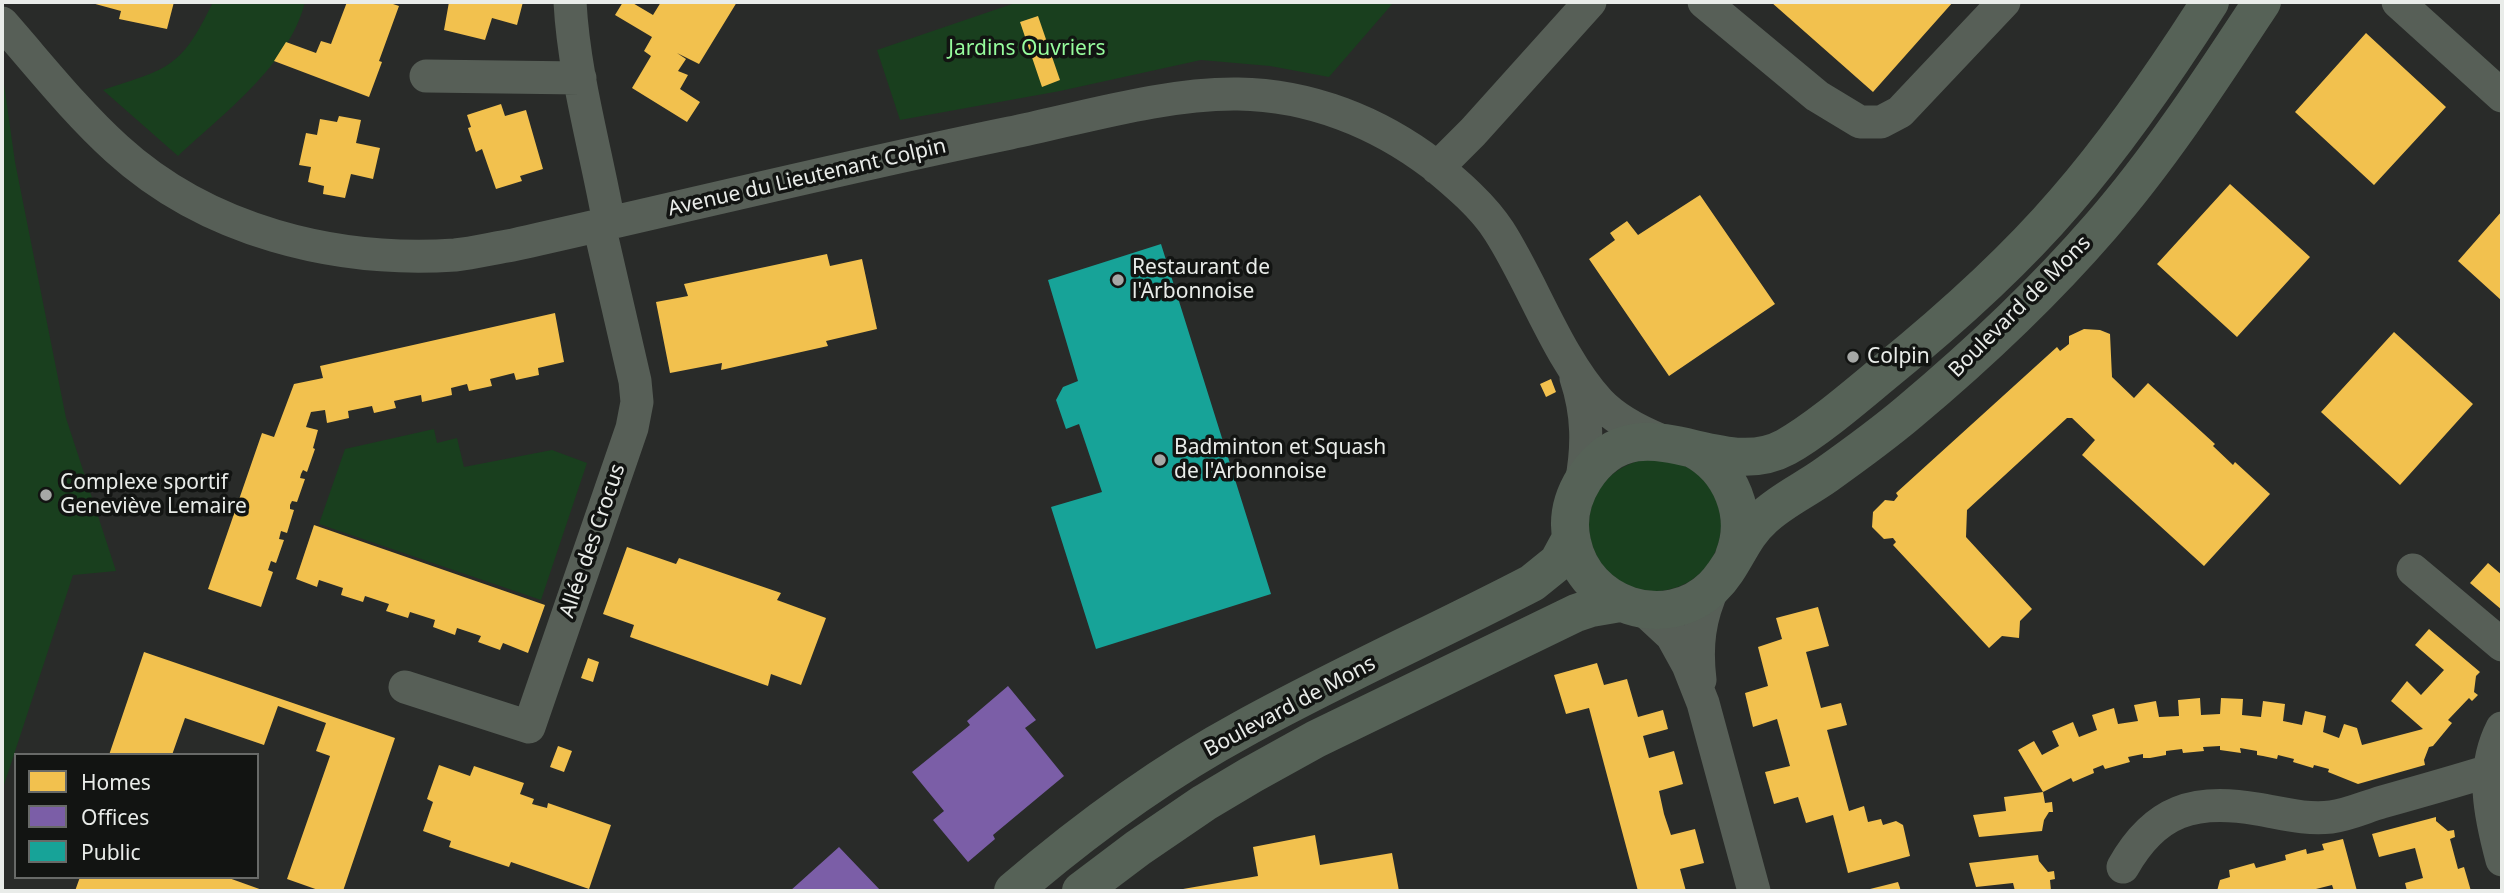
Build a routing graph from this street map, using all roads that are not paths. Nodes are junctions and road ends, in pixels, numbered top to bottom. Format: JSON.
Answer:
{"nodes":[{"id":1,"x":570,"y":2,"type":"edge"},
{"id":2,"x":1590,"y":2,"type":"edge"},
{"id":3,"x":1704,"y":2,"type":"edge"},
{"id":4,"x":2004,"y":2,"type":"edge"},
{"id":5,"x":2210,"y":2,"type":"edge"},
{"id":6,"x":2262,"y":2,"type":"edge"},
{"id":7,"x":2398,"y":2,"type":"edge"},
{"id":8,"x":2,"y":23,"type":"edge"},
{"id":9,"x":426,"y":76,"type":"dead end"},
{"id":10,"x":580,"y":78,"type":"junction"},
{"id":11,"x":2502,"y":96,"type":"edge"},
{"id":12,"x":1437,"y":168,"type":"junction"},
{"id":13,"x":604,"y":224,"type":"junction"},
{"id":14,"x":1571,"y":362,"type":"junction"},
{"id":15,"x":1674,"y":444,"type":"junction"},
{"id":16,"x":1581,"y":484,"type":"junction"},
{"id":17,"x":1571,"y":538,"type":"junction"},
{"id":18,"x":2413,"y":570,"type":"dead end"},
{"id":19,"x":1722,"y":575,"type":"junction"},
{"id":20,"x":1632,"y":607,"type":"junction"},
{"id":21,"x":2502,"y":645,"type":"edge"},
{"id":22,"x":405,"y":687,"type":"dead end"},
{"id":23,"x":1703,"y":703,"type":"junction"},
{"id":24,"x":2502,"y":728,"type":"edge"},
{"id":25,"x":2489,"y":771,"type":"junction"},
{"id":26,"x":2502,"y":860,"type":"edge"},
{"id":27,"x":2123,"y":867,"type":"dead end"},
{"id":28,"x":1013,"y":891,"type":"edge"},
{"id":29,"x":1081,"y":891,"type":"edge"},
{"id":30,"x":1754,"y":891,"type":"edge"}],
"edges":[{"from":1,"to":10,"type":"street"},
{"from":2,"to":12,"type":"street"},
{"from":3,"to":4,"type":"street"},
{"from":5,"to":15,"type":"main road","name":"Boulevard de Mons"},
{"from":6,"to":19,"type":"main road","name":"Boulevard de Mons"},
{"from":7,"to":11,"type":"street"},
{"from":8,"to":13,"type":"street","name":"Avenue du Lieutenant Colpin"},
{"from":9,"to":10,"type":"street"},
{"from":10,"to":13,"type":"street"},
{"from":12,"to":13,"type":"street","name":"Avenue du Lieutenant Colpin"},
{"from":12,"to":14,"type":"street","name":"Avenue du Lieutenant Colpin"},
{"from":13,"to":22,"type":"street","name":"Allée des Crocus"},
{"from":14,"to":15,"type":"street","name":"Avenue du Lieutenant Colpin"},
{"from":14,"to":16,"type":"street","name":"Avenue du Lieutenant Colpin"},
{"from":15,"to":16,"type":"main road","name":"Boulevard de Mons"},
{"from":15,"to":19,"type":"main road"},
{"from":16,"to":17,"type":"main road","name":"Boulevard de Mons"},
{"from":17,"to":20,"type":"main road","name":"Boulevard de Mons"},
{"from":17,"to":28,"type":"main road","name":"Boulevard de Mons"},
{"from":18,"to":21,"type":"street"},
{"from":19,"to":20,"type":"main road","name":"Boulevard de Mons"},
{"from":19,"to":23,"type":"street"},
{"from":20,"to":23,"type":"street"},
{"from":20,"to":29,"type":"main road","name":"Boulevard de Mons"},
{"from":23,"to":30,"type":"street"},
{"from":24,"to":25,"type":"street"},
{"from":25,"to":26,"type":"street"},
{"from":25,"to":27,"type":"street"}]}
